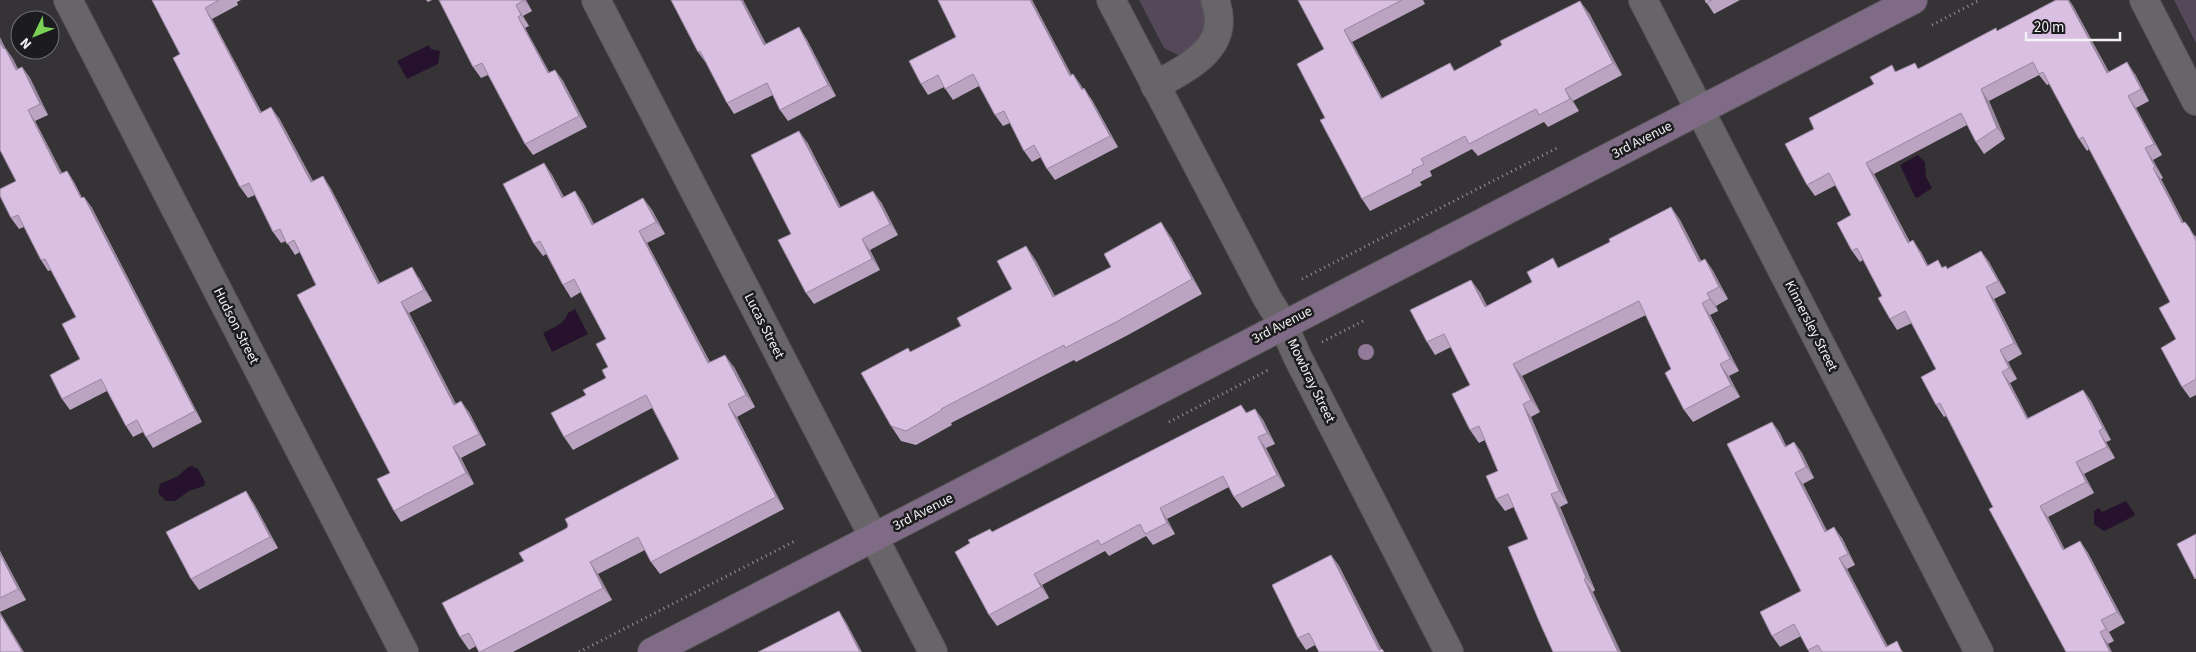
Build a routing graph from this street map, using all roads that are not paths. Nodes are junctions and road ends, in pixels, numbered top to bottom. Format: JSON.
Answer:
{"nodes":[{"id":1,"x":68,"y":0,"type":"edge"},
{"id":2,"x":596,"y":0,"type":"edge"},
{"id":3,"x":1111,"y":0,"type":"edge"},
{"id":4,"x":1215,"y":0,"type":"edge"},
{"id":5,"x":1643,"y":0,"type":"edge"},
{"id":6,"x":1913,"y":0,"type":"edge"},
{"id":7,"x":2144,"y":0,"type":"edge"},
{"id":8,"x":1155,"y":86,"type":"junction"},
{"id":9,"x":2196,"y":101,"type":"edge"},
{"id":10,"x":1701,"y":110,"type":"junction"},
{"id":11,"x":1283,"y":324,"type":"junction"},
{"id":12,"x":873,"y":537,"type":"junction"},
{"id":13,"x":404,"y":652,"type":"edge"},
{"id":14,"x":652,"y":652,"type":"edge"},
{"id":15,"x":932,"y":652,"type":"edge"},
{"id":16,"x":1449,"y":652,"type":"edge"},
{"id":17,"x":1979,"y":652,"type":"edge"}],
"edges":[{"from":1,"to":13,"type":"street","name":"Hudson Street"},
{"from":2,"to":12,"type":"street","name":"Lucas Street"},
{"from":3,"to":8,"type":"street","name":"Mowbray Street"},
{"from":4,"to":8,"type":"street"},
{"from":5,"to":10,"type":"street","name":"Kinnersley Street"},
{"from":6,"to":10,"type":"street","name":"3rd Avenue"},
{"from":7,"to":9,"type":"street"},
{"from":8,"to":11,"type":"street","name":"Mowbray Street"},
{"from":10,"to":11,"type":"street","name":"3rd Avenue"},
{"from":10,"to":17,"type":"street","name":"Kinnersley Street"},
{"from":11,"to":12,"type":"street","name":"3rd Avenue"},
{"from":11,"to":16,"type":"street","name":"Mowbray Street"},
{"from":12,"to":14,"type":"street","name":"3rd Avenue"},
{"from":12,"to":15,"type":"street","name":"Lucas Street"}]}
